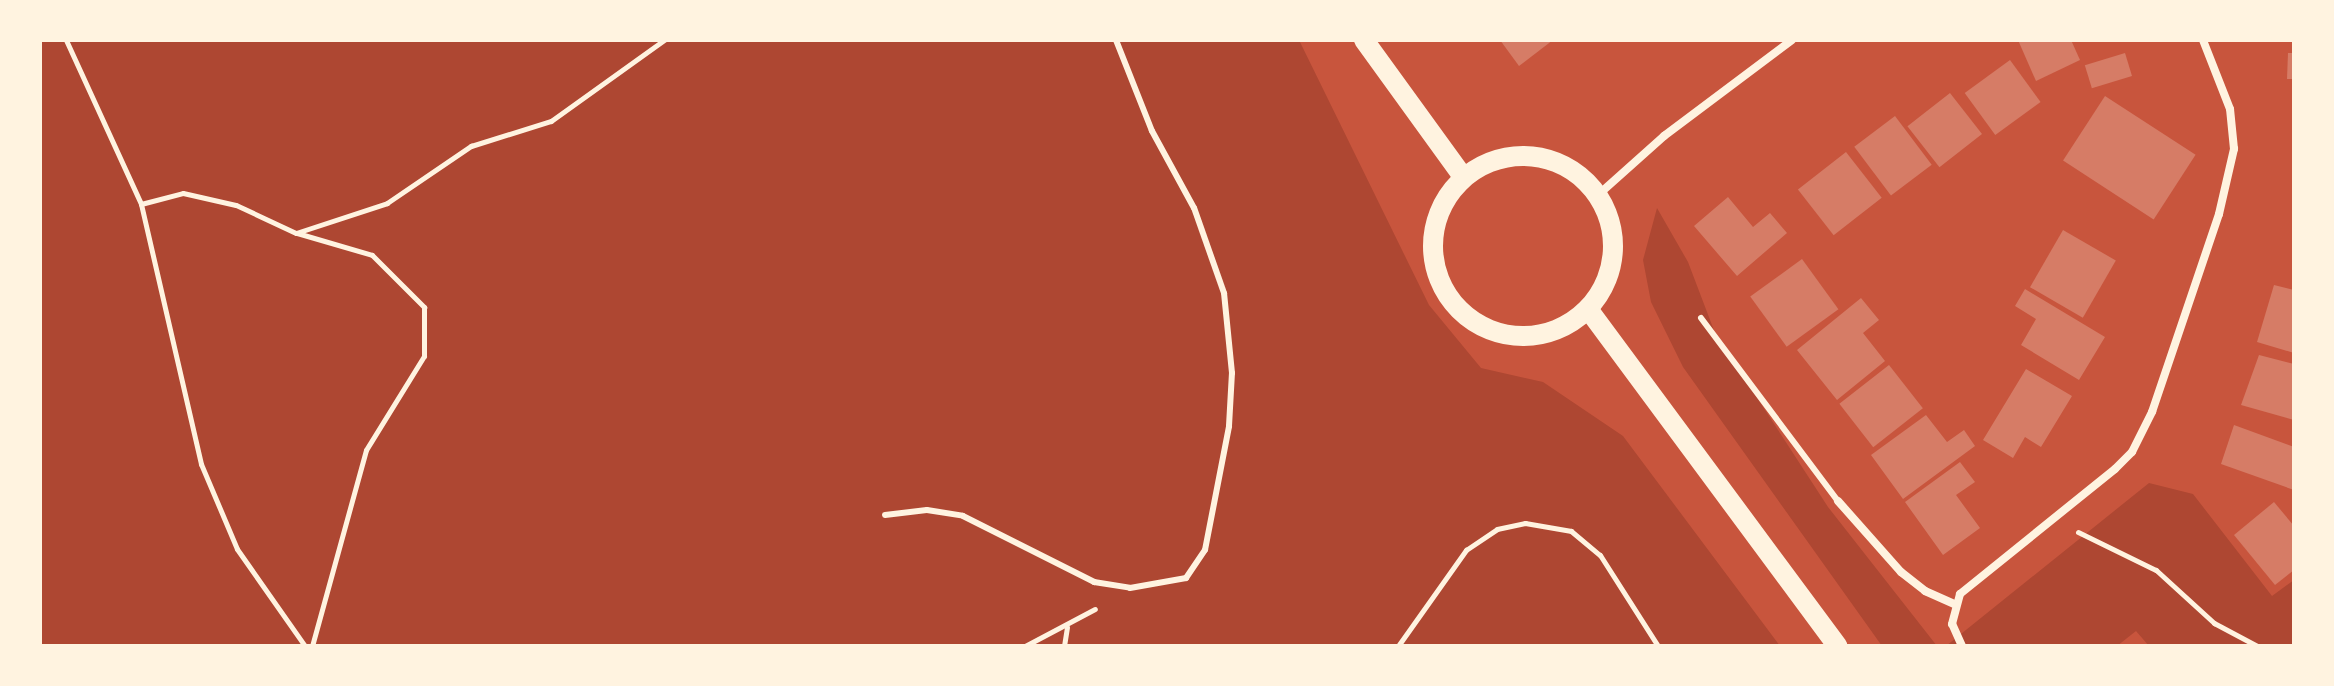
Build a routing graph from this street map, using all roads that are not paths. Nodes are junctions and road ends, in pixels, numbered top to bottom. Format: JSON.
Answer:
{"nodes":[{"id":1,"x":1116,"y":40,"type":"edge"},
{"id":2,"x":1364,"y":40,"type":"edge"},
{"id":3,"x":1792,"y":40,"type":"edge"},
{"id":4,"x":2203,"y":40,"type":"edge"},
{"id":5,"x":1464,"y":178,"type":"junction"},
{"id":6,"x":1598,"y":195,"type":"junction"},
{"id":7,"x":1588,"y":309,"type":"junction"},
{"id":8,"x":1701,"y":318,"type":"dead end"},
{"id":9,"x":1838,"y":501,"type":"joint"},
{"id":10,"x":885,"y":515,"type":"dead end"},
{"id":11,"x":1954,"y":604,"type":"junction"},
{"id":12,"x":1837,"y":646,"type":"edge"},
{"id":13,"x":1962,"y":646,"type":"edge"}],
"edges":[{"from":1,"to":10,"type":"lane"},
{"from":2,"to":5,"type":"main road"},
{"from":3,"to":6,"type":"street"},
{"from":4,"to":11,"type":"street"},
{"from":5,"to":6,"type":"main road"},
{"from":5,"to":7,"type":"main road"},
{"from":6,"to":7,"type":"main road"},
{"from":7,"to":12,"type":"main road"},
{"from":8,"to":9,"type":"lane"},
{"from":9,"to":11,"type":"street"},
{"from":11,"to":13,"type":"street"}]}
